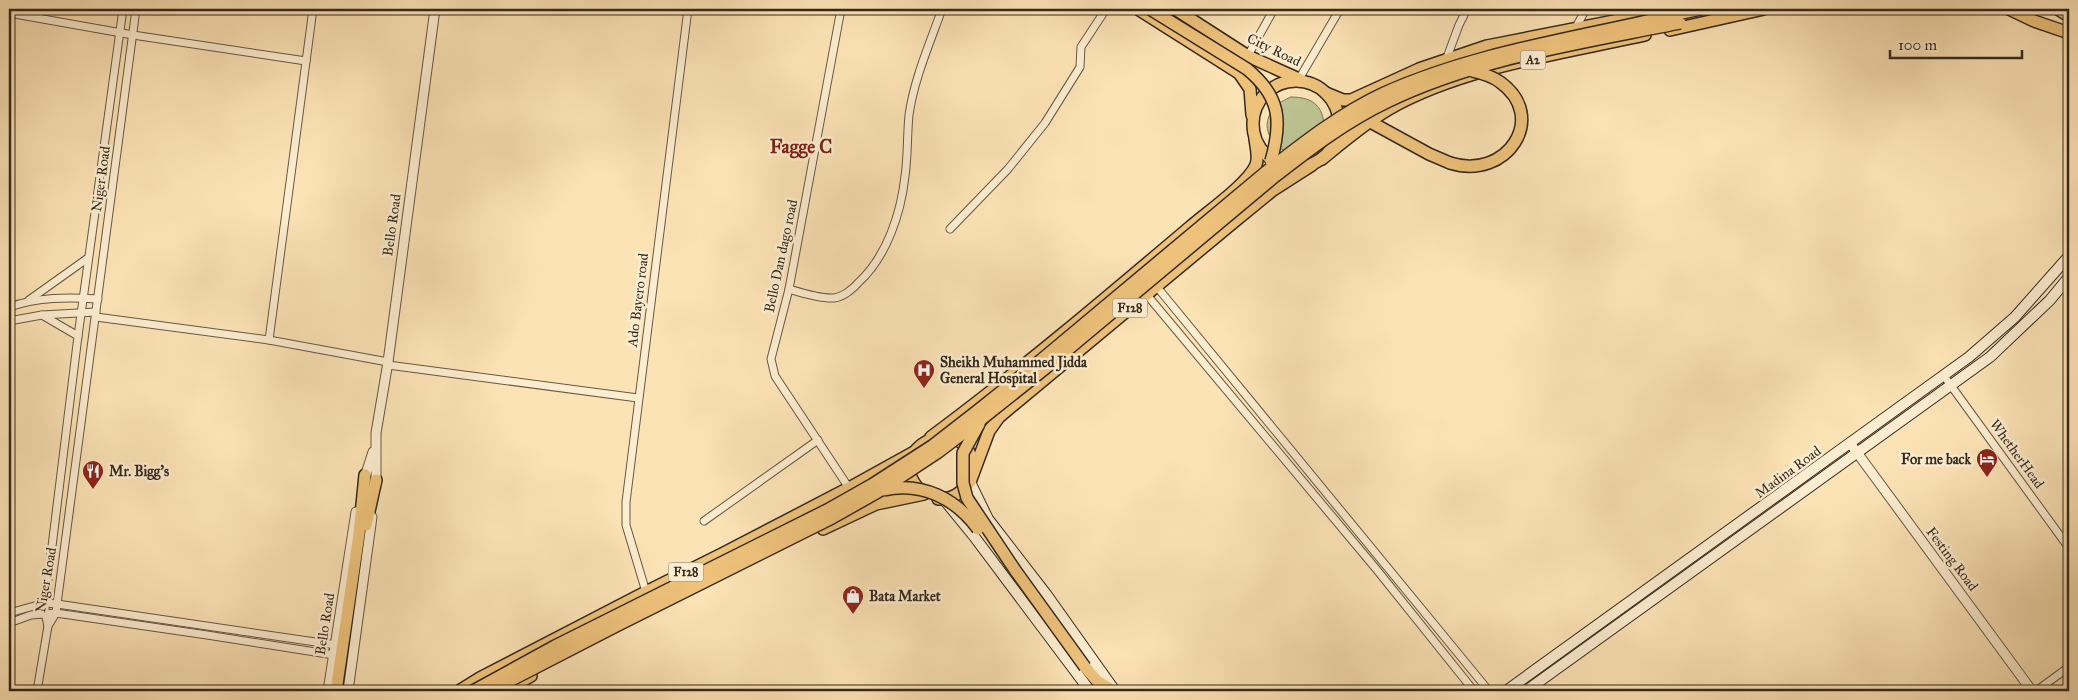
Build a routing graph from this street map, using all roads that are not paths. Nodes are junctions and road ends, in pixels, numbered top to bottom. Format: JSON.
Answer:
{"nodes":[{"id":1,"x":123,"y":9,"type":"edge"},
{"id":2,"x":136,"y":9,"type":"edge"},
{"id":3,"x":313,"y":9,"type":"edge"},
{"id":4,"x":435,"y":9,"type":"edge"},
{"id":5,"x":688,"y":9,"type":"edge"},
{"id":6,"x":841,"y":9,"type":"edge"},
{"id":7,"x":942,"y":9,"type":"edge"},
{"id":8,"x":1106,"y":9,"type":"edge"},
{"id":9,"x":1138,"y":9,"type":"edge"},
{"id":10,"x":1150,"y":9,"type":"edge"},
{"id":11,"x":1175,"y":9,"type":"edge"},
{"id":12,"x":1274,"y":9,"type":"edge"},
{"id":13,"x":1340,"y":9,"type":"edge"},
{"id":14,"x":1467,"y":9,"type":"edge"},
{"id":15,"x":1586,"y":9,"type":"edge"},
{"id":16,"x":1701,"y":9,"type":"edge"},
{"id":17,"x":1764,"y":9,"type":"edge"},
{"id":18,"x":2009,"y":9,"type":"edge"},
{"id":19,"x":2058,"y":9,"type":"edge"},
{"id":20,"x":9,"y":13,"type":"edge"},
{"id":21,"x":1677,"y":15,"type":"edge"},
{"id":22,"x":2069,"y":16,"type":"edge"},
{"id":23,"x":1725,"y":17,"type":"junction"},
{"id":24,"x":1576,"y":27,"type":"junction"},
{"id":25,"x":120,"y":32,"type":"junction"},
{"id":26,"x":2069,"y":33,"type":"edge"},
{"id":27,"x":133,"y":35,"type":"junction"},
{"id":28,"x":1248,"y":56,"type":"junction"},
{"id":29,"x":1446,"y":60,"type":"junction"},
{"id":30,"x":306,"y":61,"type":"junction"},
{"id":31,"x":1472,"y":70,"type":"junction"},
{"id":32,"x":1239,"y":73,"type":"junction"},
{"id":33,"x":1299,"y":79,"type":"junction"},
{"id":34,"x":1310,"y":83,"type":"junction"},
{"id":35,"x":1326,"y":93,"type":"junction"},
{"id":36,"x":1334,"y":103,"type":"junction"},
{"id":37,"x":1370,"y":121,"type":"junction"},
{"id":38,"x":1252,"y":124,"type":"junction"},
{"id":39,"x":1255,"y":139,"type":"junction"},
{"id":40,"x":1317,"y":162,"type":"junction"},
{"id":41,"x":1269,"y":166,"type":"junction"},
{"id":42,"x":950,"y":229,"type":"dead end"},
{"id":43,"x":2069,"y":256,"type":"edge"},
{"id":44,"x":88,"y":258,"type":"junction"},
{"id":45,"x":2069,"y":278,"type":"edge"},
{"id":46,"x":1157,"y":287,"type":"junction"},
{"id":47,"x":789,"y":289,"type":"junction"},
{"id":48,"x":1147,"y":295,"type":"junction"},
{"id":49,"x":84,"y":298,"type":"junction"},
{"id":50,"x":98,"y":299,"type":"junction"},
{"id":51,"x":29,"y":300,"type":"junction"},
{"id":52,"x":9,"y":307,"type":"edge"},
{"id":53,"x":82,"y":312,"type":"junction"},
{"id":54,"x":42,"y":314,"type":"junction"},
{"id":55,"x":96,"y":315,"type":"junction"},
{"id":56,"x":9,"y":321,"type":"edge"},
{"id":57,"x":78,"y":336,"type":"junction"},
{"id":58,"x":269,"y":340,"type":"junction"},
{"id":59,"x":388,"y":363,"type":"junction"},
{"id":60,"x":1944,"y":376,"type":"junction"},
{"id":61,"x":1951,"y":385,"type":"junction"},
{"id":62,"x":638,"y":398,"type":"junction"},
{"id":63,"x":983,"y":418,"type":"junction"},
{"id":64,"x":818,"y":440,"type":"junction"},
{"id":65,"x":926,"y":440,"type":"junction"},
{"id":66,"x":1850,"y":443,"type":"junction"},
{"id":67,"x":375,"y":444,"type":"junction"},
{"id":68,"x":914,"y":452,"type":"junction"},
{"id":69,"x":1856,"y":453,"type":"junction"},
{"id":70,"x":365,"y":475,"type":"junction"},
{"id":71,"x":971,"y":477,"type":"junction"},
{"id":72,"x":376,"y":480,"type":"junction"},
{"id":73,"x":849,"y":488,"type":"junction"},
{"id":74,"x":878,"y":492,"type":"junction"},
{"id":75,"x":924,"y":494,"type":"junction"},
{"id":76,"x":943,"y":499,"type":"junction"},
{"id":77,"x":1755,"y":512,"type":"junction"},
{"id":78,"x":704,"y":521,"type":"dead end"},
{"id":79,"x":1762,"y":522,"type":"junction"},
{"id":80,"x":362,"y":534,"type":"junction"},
{"id":81,"x":2069,"y":548,"type":"edge"},
{"id":82,"x":646,"y":592,"type":"junction"},
{"id":83,"x":45,"y":603,"type":"junction"},
{"id":84,"x":57,"y":604,"type":"junction"},
{"id":85,"x":9,"y":613,"type":"edge"},
{"id":86,"x":44,"y":613,"type":"junction"},
{"id":87,"x":56,"y":613,"type":"junction"},
{"id":88,"x":9,"y":622,"type":"edge"},
{"id":89,"x":48,"y":626,"type":"junction"},
{"id":90,"x":336,"y":645,"type":"junction"},
{"id":91,"x":334,"y":655,"type":"junction"},
{"id":92,"x":2069,"y":667,"type":"edge"},
{"id":93,"x":1083,"y":669,"type":"junction"},
{"id":94,"x":37,"y":691,"type":"edge"},
{"id":95,"x":328,"y":691,"type":"edge"},
{"id":96,"x":336,"y":691,"type":"edge"},
{"id":97,"x":343,"y":691,"type":"edge"},
{"id":98,"x":348,"y":691,"type":"edge"},
{"id":99,"x":459,"y":691,"type":"edge"},
{"id":100,"x":473,"y":691,"type":"edge"},
{"id":101,"x":490,"y":691,"type":"edge"},
{"id":102,"x":504,"y":691,"type":"edge"},
{"id":103,"x":1090,"y":691,"type":"edge"},
{"id":104,"x":1095,"y":691,"type":"edge"},
{"id":105,"x":1114,"y":691,"type":"edge"},
{"id":106,"x":1474,"y":691,"type":"edge"},
{"id":107,"x":1489,"y":691,"type":"edge"},
{"id":108,"x":1506,"y":691,"type":"edge"},
{"id":109,"x":1526,"y":691,"type":"edge"},
{"id":110,"x":2032,"y":691,"type":"edge"},
{"id":111,"x":2036,"y":691,"type":"edge"}],
"edges":[{"from":1,"to":25,"type":"street","name":"Niger Road"},
{"from":2,"to":27,"type":"street","name":"Niger Road"},
{"from":3,"to":30,"type":"street"},
{"from":4,"to":59,"type":"street","name":"Bello Road"},
{"from":5,"to":62,"type":"street","name":"Ado Bayero road"},
{"from":6,"to":47,"type":"street","name":"Bello Dan dago road"},
{"from":7,"to":47,"type":"street"},
{"from":8,"to":42,"type":"street"},
{"from":9,"to":32,"type":"main road"},
{"from":10,"to":41,"type":"main road","bridge":true},
{"from":11,"to":28,"type":"main road","name":"City Road","number":"A2"},
{"from":12,"to":28,"type":"street"},
{"from":13,"to":33,"type":"street"},
{"from":14,"to":29,"type":"street"},
{"from":15,"to":24,"type":"street"},
{"from":16,"to":21,"type":"main road"},
{"from":17,"to":23,"type":"main road","number":"A2"},
{"from":18,"to":26,"type":"main road"},
{"from":19,"to":22,"type":"main road"},
{"from":20,"to":25,"type":"street"},
{"from":21,"to":23,"type":"main road"},
{"from":21,"to":24,"type":"main road","number":"A2"},
{"from":21,"to":31,"type":"main road","bridge":true},
{"from":21,"to":41,"type":"main road","bridge":true},
{"from":23,"to":37,"type":"main road","number":"A2"},
{"from":24,"to":29,"type":"main road","number":"A2"},
{"from":25,"to":27,"type":"street"},
{"from":25,"to":44,"type":"street","name":"Niger Road"},
{"from":27,"to":30,"type":"street"},
{"from":27,"to":50,"type":"street","name":"Niger Road"},
{"from":28,"to":32,"type":"street"},
{"from":28,"to":33,"type":"main road","name":"City Road","number":"A2"},
{"from":29,"to":35,"type":"main road","number":"A2"},
{"from":30,"to":58,"type":"street"},
{"from":31,"to":37,"type":"main road","bridge":true},
{"from":31,"to":63,"type":"main road","bridge":true},
{"from":32,"to":38,"type":"main road"},
{"from":33,"to":34,"type":"main road","name":"City Road","number":"A2"},
{"from":34,"to":35,"type":"main road","number":"A2"},
{"from":34,"to":38,"type":"main road"},
{"from":35,"to":36,"type":"main road","number":"A2"},
{"from":36,"to":37,"type":"main road"},
{"from":36,"to":40,"type":"main road","number":"A2"},
{"from":37,"to":40,"type":"main road","number":"A2"},
{"from":38,"to":39,"type":"main road"},
{"from":39,"to":40,"type":"main road"},
{"from":39,"to":65,"type":"main road","number":"F128"},
{"from":40,"to":46,"type":"main road","number":"F128"},
{"from":41,"to":100,"type":"main road","bridge":true},
{"from":43,"to":60,"type":"main road","name":"Madina Road"},
{"from":44,"to":49,"type":"street","name":"Niger Road"},
{"from":44,"to":51,"type":"street"},
{"from":45,"to":61,"type":"main road","name":"Madina Road"},
{"from":46,"to":48,"type":"main road","number":"F128"},
{"from":46,"to":107,"type":"street"},
{"from":47,"to":64,"type":"street","name":"Bello Dan dago road"},
{"from":48,"to":71,"type":"main road","number":"F128"},
{"from":48,"to":106,"type":"street"},
{"from":49,"to":50,"type":"street"},
{"from":49,"to":51,"type":"street"},
{"from":49,"to":53,"type":"street","name":"Niger Road"},
{"from":50,"to":55,"type":"street","name":"Niger Road"},
{"from":51,"to":52,"type":"street"},
{"from":53,"to":54,"type":"street"},
{"from":53,"to":55,"type":"street"},
{"from":53,"to":57,"type":"street","name":"Niger Road"},
{"from":54,"to":56,"type":"street"},
{"from":54,"to":57,"type":"street"},
{"from":55,"to":58,"type":"street"},
{"from":55,"to":84,"type":"street","name":"Niger Road"},
{"from":57,"to":83,"type":"street","name":"Niger Road"},
{"from":58,"to":59,"type":"street"},
{"from":59,"to":62,"type":"street"},
{"from":59,"to":67,"type":"street","name":"Bello Road"},
{"from":60,"to":61,"type":"street","name":"WhetherHead"},
{"from":60,"to":66,"type":"main road","name":"Madina Road"},
{"from":61,"to":69,"type":"main road","name":"Madina Road"},
{"from":61,"to":81,"type":"street","name":"WhetherHead"},
{"from":62,"to":82,"type":"street","name":"Ado Bayero road"},
{"from":63,"to":74,"type":"main road","bridge":true},
{"from":63,"to":93,"type":"main road","bridge":true},
{"from":64,"to":73,"type":"street","name":"Bello Dan dago road"},
{"from":64,"to":78,"type":"street"},
{"from":65,"to":68,"type":"main road","number":"F128"},
{"from":65,"to":71,"type":"main road"},
{"from":66,"to":69,"type":"street","name":"Festing Road"},
{"from":66,"to":77,"type":"main road","name":"Madina Road"},
{"from":67,"to":70,"type":"street","name":"Bello Road"},
{"from":67,"to":72,"type":"street","name":"Bello Road"},
{"from":68,"to":73,"type":"main road","number":"F128"},
{"from":68,"to":75,"type":"main road"},
{"from":69,"to":79,"type":"main road","name":"Madina Road"},
{"from":69,"to":110,"type":"street","name":"Festing Road"},
{"from":70,"to":80,"type":"main road"},
{"from":70,"to":90,"type":"street","name":"Bello Road"},
{"from":71,"to":76,"type":"main road"},
{"from":71,"to":105,"type":"main road"},
{"from":72,"to":80,"type":"main road"},
{"from":72,"to":98,"type":"street","name":"Bello Road"},
{"from":73,"to":82,"type":"main road","number":"F128"},
{"from":74,"to":93,"type":"main road","bridge":true},
{"from":74,"to":101,"type":"main road","bridge":true},
{"from":75,"to":76,"type":"main road","number":"F128"},
{"from":75,"to":102,"type":"main road","number":"F128"},
{"from":76,"to":103,"type":"main road"},
{"from":77,"to":79,"type":"street"},
{"from":77,"to":108,"type":"main road","name":"Madina Road"},
{"from":79,"to":109,"type":"main road","name":"Madina Road"},
{"from":80,"to":96,"type":"main road"},
{"from":80,"to":97,"type":"main road"},
{"from":82,"to":99,"type":"main road","number":"F128"},
{"from":83,"to":84,"type":"street"},
{"from":83,"to":85,"type":"street"},
{"from":83,"to":86,"type":"street","name":"Niger Road"},
{"from":84,"to":87,"type":"street","name":"Niger Road"},
{"from":84,"to":90,"type":"street"},
{"from":86,"to":87,"type":"street"},
{"from":86,"to":88,"type":"street"},
{"from":86,"to":89,"type":"street","name":"Niger Road"},
{"from":87,"to":89,"type":"street","name":"Niger Road"},
{"from":87,"to":91,"type":"street"},
{"from":89,"to":94,"type":"street"},
{"from":90,"to":91,"type":"street","name":"Bello Road"},
{"from":91,"to":95,"type":"street","name":"Bello Road"},
{"from":92,"to":111,"type":"street"},
{"from":93,"to":104,"type":"main road"},
{"from":93,"to":105,"type":"main road"}]}
